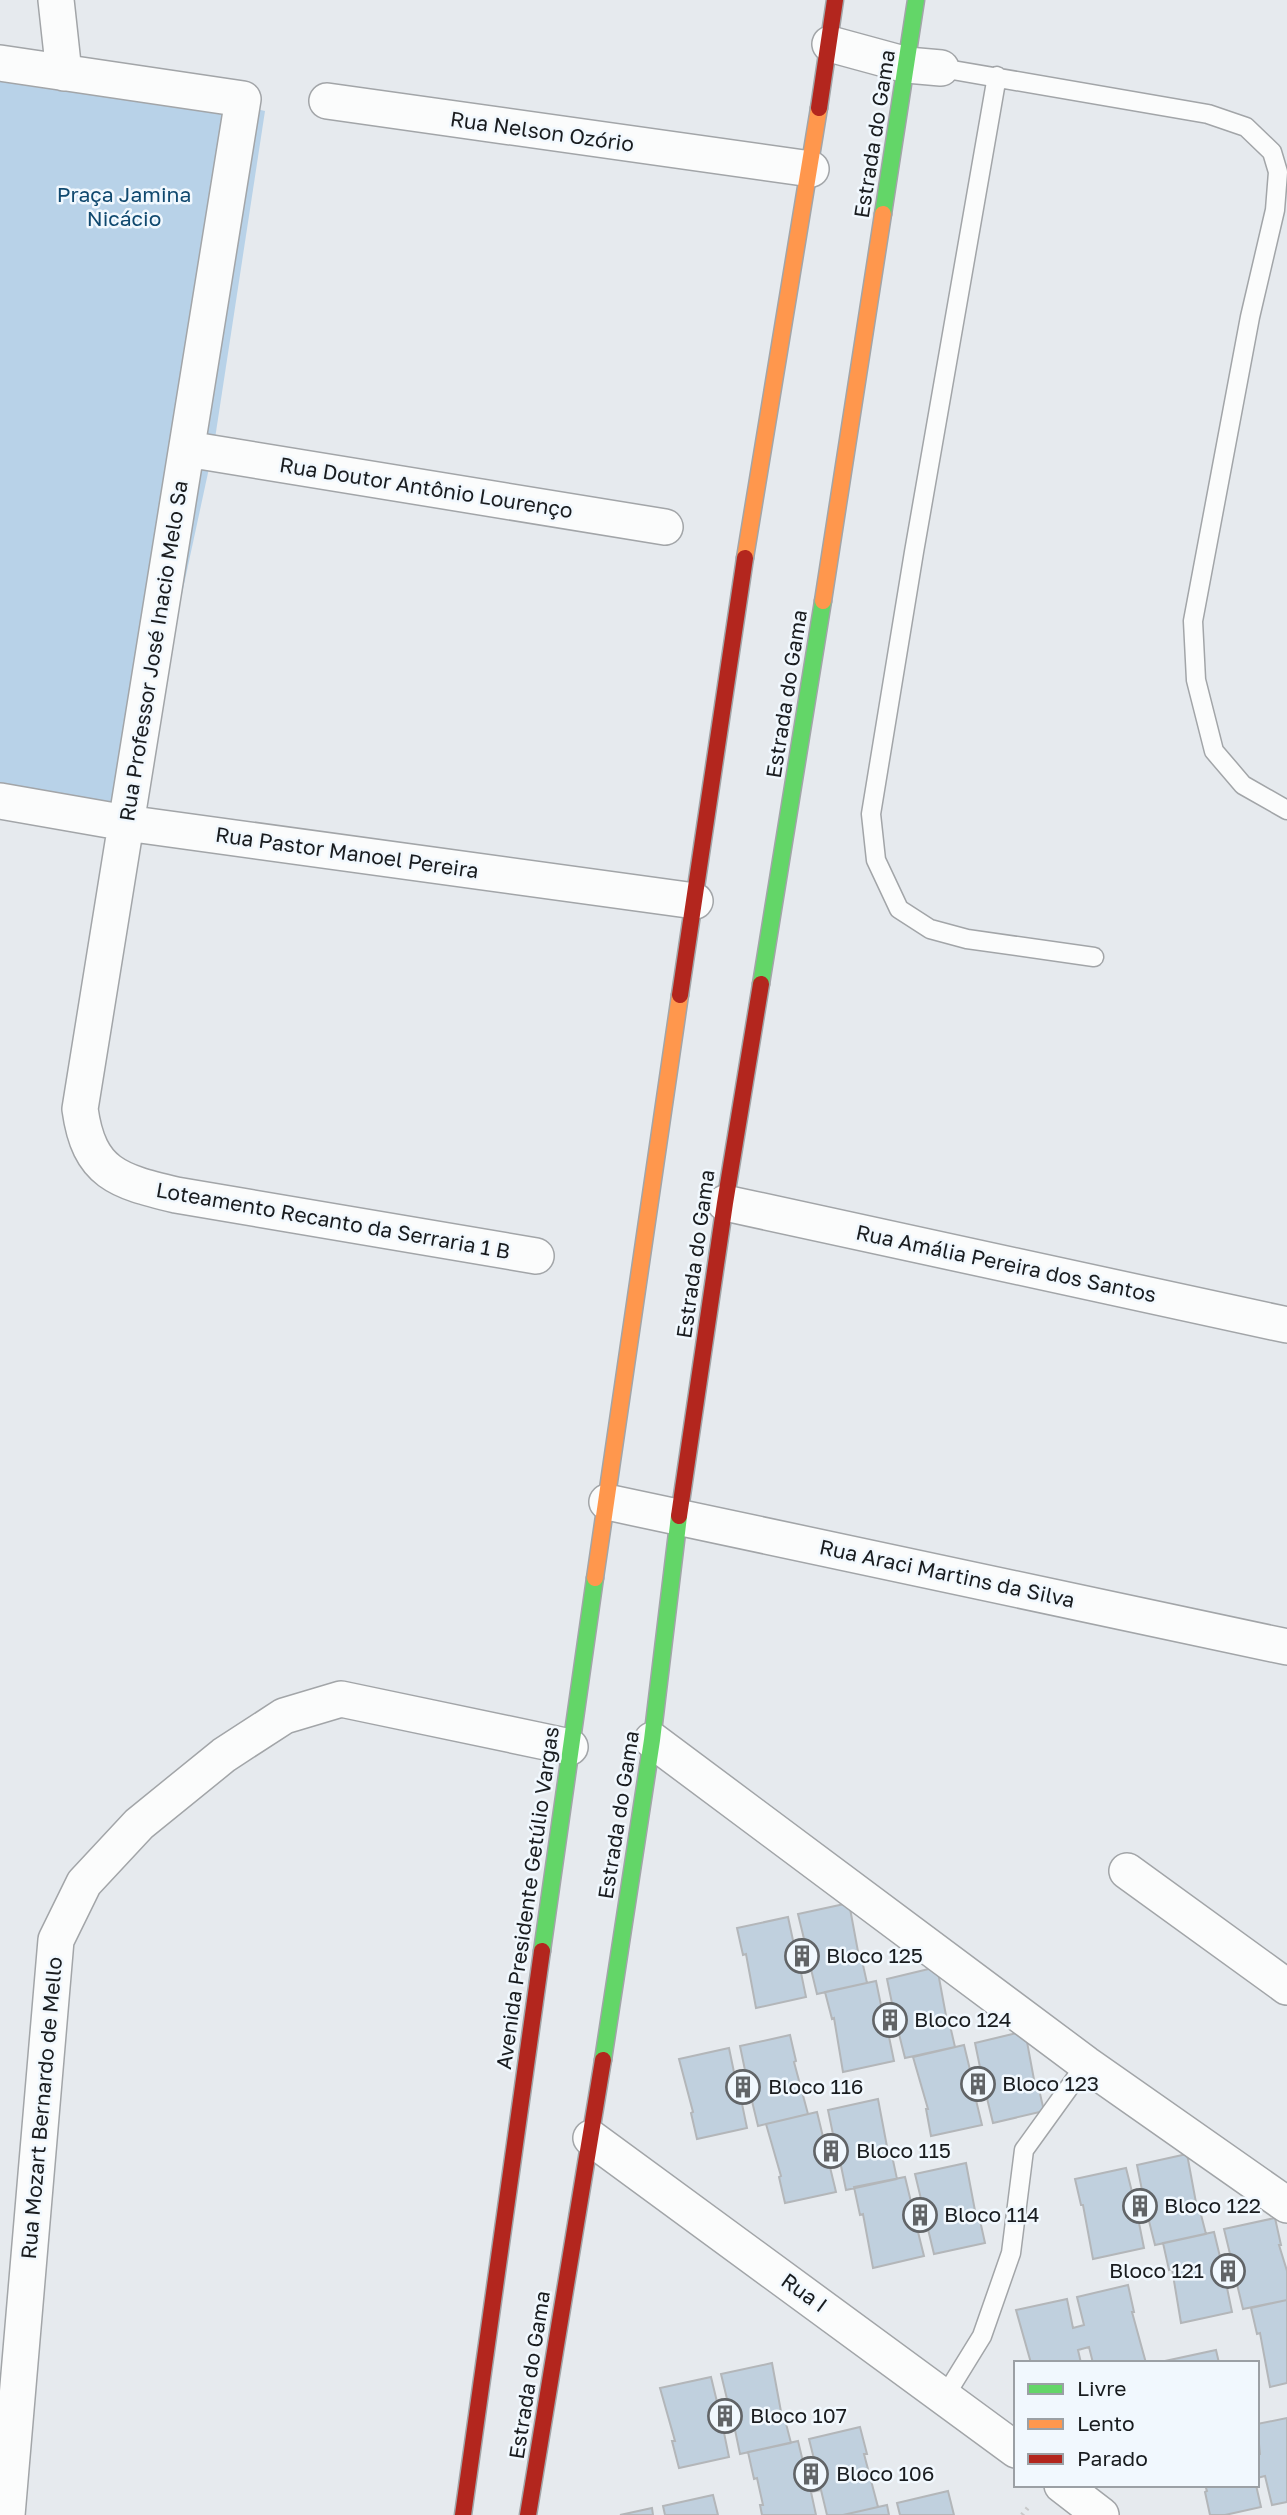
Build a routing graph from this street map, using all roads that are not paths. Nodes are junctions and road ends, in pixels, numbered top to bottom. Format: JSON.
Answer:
{"nodes":[{"id":1,"x":56,"y":0,"type":"edge"},
{"id":2,"x":835,"y":0,"type":"edge"},
{"id":3,"x":916,"y":0,"type":"edge"},
{"id":4,"x":830,"y":44,"type":"junction"},
{"id":5,"x":0,"y":63,"type":"edge"},
{"id":6,"x":924,"y":67,"type":"junction"},
{"id":7,"x":64,"y":73,"type":"junction"},
{"id":8,"x":997,"y":76,"type":"junction"},
{"id":9,"x":327,"y":101,"type":"dead end"},
{"id":10,"x":811,"y":169,"type":"junction"},
{"id":11,"x":187,"y":449,"type":"junction"},
{"id":12,"x":665,"y":527,"type":"dead end"},
{"id":13,"x":0,"y":802,"type":"edge"},
{"id":14,"x":1287,"y":810,"type":"edge"},
{"id":15,"x":126,"y":823,"type":"junction"},
{"id":16,"x":695,"y":901,"type":"junction"},
{"id":17,"x":1094,"y":957,"type":"dead end"},
{"id":18,"x":130,"y":1184,"type":"joint"},
{"id":19,"x":724,"y":1203,"type":"junction"},
{"id":20,"x":536,"y":1256,"type":"dead end"},
{"id":21,"x":1287,"y":1325,"type":"edge"},
{"id":22,"x":607,"y":1502,"type":"junction"},
{"id":23,"x":679,"y":1517,"type":"junction"},
{"id":24,"x":1287,"y":1647,"type":"edge"},
{"id":25,"x":652,"y":1740,"type":"junction"},
{"id":26,"x":570,"y":1746,"type":"junction"},
{"id":27,"x":1127,"y":1871,"type":"dead end"},
{"id":28,"x":1283,"y":1975,"type":"edge"},
{"id":29,"x":1086,"y":2064,"type":"junction"},
{"id":30,"x":591,"y":2138,"type":"junction"},
{"id":31,"x":1287,"y":2204,"type":"edge"},
{"id":32,"x":946,"y":2396,"type":"junction"},
{"id":33,"x":1014,"y":2448,"type":"edge"},
{"id":34,"x":1065,"y":2487,"type":"edge"},
{"id":35,"x":7,"y":2515,"type":"edge"},
{"id":36,"x":463,"y":2515,"type":"edge"},
{"id":37,"x":528,"y":2515,"type":"edge"},
{"id":38,"x":1101,"y":2515,"type":"edge"}],
"edges":[{"from":1,"to":7,"type":"street"},
{"from":2,"to":4,"type":"street"},
{"from":3,"to":6,"type":"street","name":"Estrada do Gama"},
{"from":4,"to":6,"type":"street"},
{"from":4,"to":10,"type":"street"},
{"from":5,"to":7,"type":"street"},
{"from":6,"to":8,"type":"lane"},
{"from":6,"to":19,"type":"street","name":"Estrada do Gama"},
{"from":7,"to":11,"type":"street","name":"Rua Professor José Inacio Melo Sa"},
{"from":8,"to":14,"type":"lane"},
{"from":8,"to":17,"type":"lane"},
{"from":9,"to":10,"type":"street","name":"Rua Nelson Ozório"},
{"from":10,"to":16,"type":"street"},
{"from":11,"to":12,"type":"street","name":"Rua Doutor Antônio Lourenço"},
{"from":11,"to":15,"type":"street","name":"Rua Professor José Inacio Melo Sa"},
{"from":13,"to":15,"type":"street","name":"Rua Pastor Manoel Pereira"},
{"from":15,"to":16,"type":"street","name":"Rua Pastor Manoel Pereira"},
{"from":15,"to":18,"type":"street","name":"Rua Professor José Inacio Melo Sa"},
{"from":16,"to":22,"type":"street","name":"Avenida Presidente Getúlio Vargas"},
{"from":18,"to":20,"type":"street","name":"Loteamento Recanto da Serraria 1 B"},
{"from":19,"to":21,"type":"street","name":"Rua Amália Pereira dos Santos"},
{"from":19,"to":23,"type":"street","name":"Estrada do Gama"},
{"from":22,"to":23,"type":"street","name":"Rua Araci Martins da Silva"},
{"from":22,"to":26,"type":"street","name":"Avenida Presidente Getúlio Vargas"},
{"from":23,"to":24,"type":"street","name":"Rua Araci Martins da Silva"},
{"from":23,"to":25,"type":"street","name":"Estrada do Gama"},
{"from":25,"to":29,"type":"street"},
{"from":25,"to":30,"type":"street","name":"Estrada do Gama"},
{"from":26,"to":35,"type":"street","name":"Rua Mozart Bernardo de Mello"},
{"from":26,"to":36,"type":"street","name":"Avenida Presidente Getúlio Vargas"},
{"from":27,"to":28,"type":"street"},
{"from":29,"to":31,"type":"street"},
{"from":29,"to":32,"type":"lane"},
{"from":30,"to":32,"type":"street","name":"Rua I"},
{"from":30,"to":37,"type":"street","name":"Estrada do Gama"},
{"from":32,"to":33,"type":"street","name":"Rua I"},
{"from":34,"to":38,"type":"street"}]}
